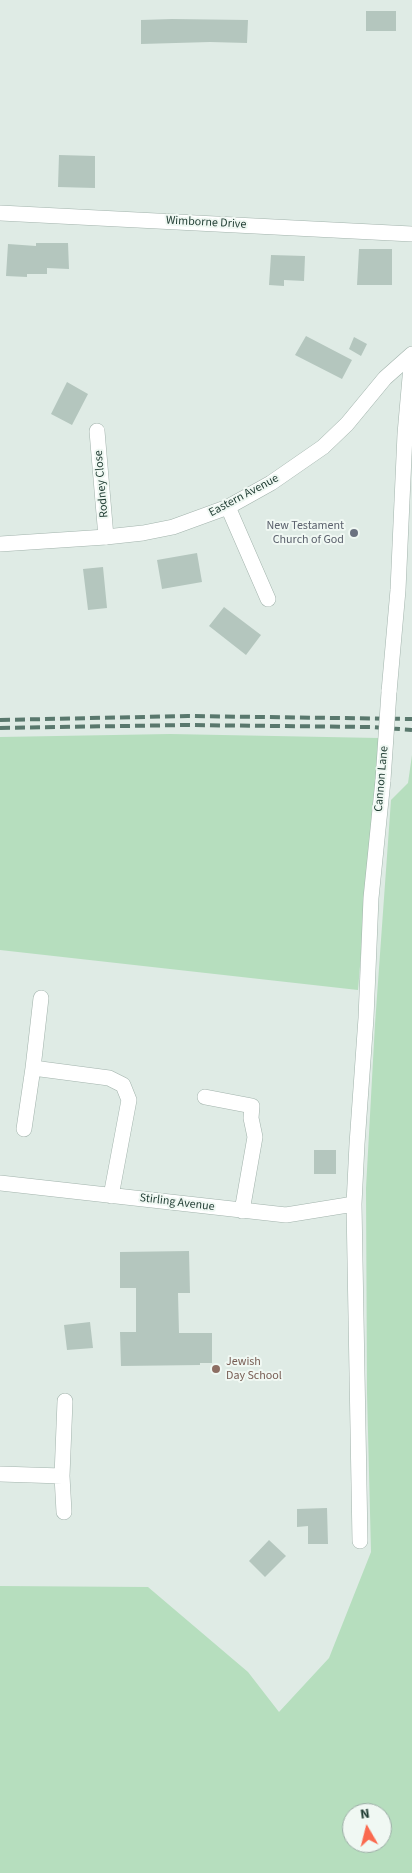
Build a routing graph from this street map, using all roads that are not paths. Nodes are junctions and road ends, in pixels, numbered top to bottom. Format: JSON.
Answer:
{"nodes":[{"id":1,"x":0,"y":212,"type":"edge"},
{"id":2,"x":412,"y":234,"type":"edge"},
{"id":3,"x":412,"y":355,"type":"edge"},
{"id":4,"x":98,"y":431,"type":"dead end"},
{"id":5,"x":228,"y":507,"type":"junction"},
{"id":6,"x":106,"y":537,"type":"junction"},
{"id":7,"x":0,"y":544,"type":"edge"},
{"id":8,"x":268,"y":599,"type":"dead end"},
{"id":9,"x":41,"y":998,"type":"dead end"},
{"id":10,"x":34,"y":1068,"type":"junction"},
{"id":11,"x":206,"y":1096,"type":"dead end"},
{"id":12,"x":24,"y":1129,"type":"dead end"},
{"id":13,"x":0,"y":1183,"type":"edge"},
{"id":14,"x":111,"y":1196,"type":"junction"},
{"id":15,"x":354,"y":1204,"type":"junction"},
{"id":16,"x":242,"y":1211,"type":"junction"},
{"id":17,"x":65,"y":1401,"type":"dead end"},
{"id":18,"x":0,"y":1474,"type":"edge"},
{"id":19,"x":62,"y":1476,"type":"junction"},
{"id":20,"x":64,"y":1512,"type":"dead end"},
{"id":21,"x":360,"y":1541,"type":"dead end"}],
"edges":[{"from":1,"to":2,"type":"street","name":"Wimborne Drive"},
{"from":3,"to":5,"type":"street","name":"Eastern Avenue"},
{"from":3,"to":15,"type":"street","name":"Cannon Lane","bridge":true},
{"from":4,"to":6,"type":"street","name":"Rodney Close"},
{"from":5,"to":6,"type":"street","name":"Eastern Avenue"},
{"from":5,"to":8,"type":"street"},
{"from":6,"to":7,"type":"street","name":"Eastern Avenue"},
{"from":9,"to":10,"type":"street"},
{"from":10,"to":12,"type":"street"},
{"from":10,"to":14,"type":"street"},
{"from":11,"to":16,"type":"street"},
{"from":13,"to":14,"type":"street","name":"Stirling Avenue"},
{"from":14,"to":16,"type":"street","name":"Stirling Avenue"},
{"from":15,"to":16,"type":"street","name":"Stirling Avenue"},
{"from":15,"to":21,"type":"street","name":"Cannon Lane"},
{"from":17,"to":19,"type":"street"},
{"from":18,"to":19,"type":"street"},
{"from":19,"to":20,"type":"street"}]}
